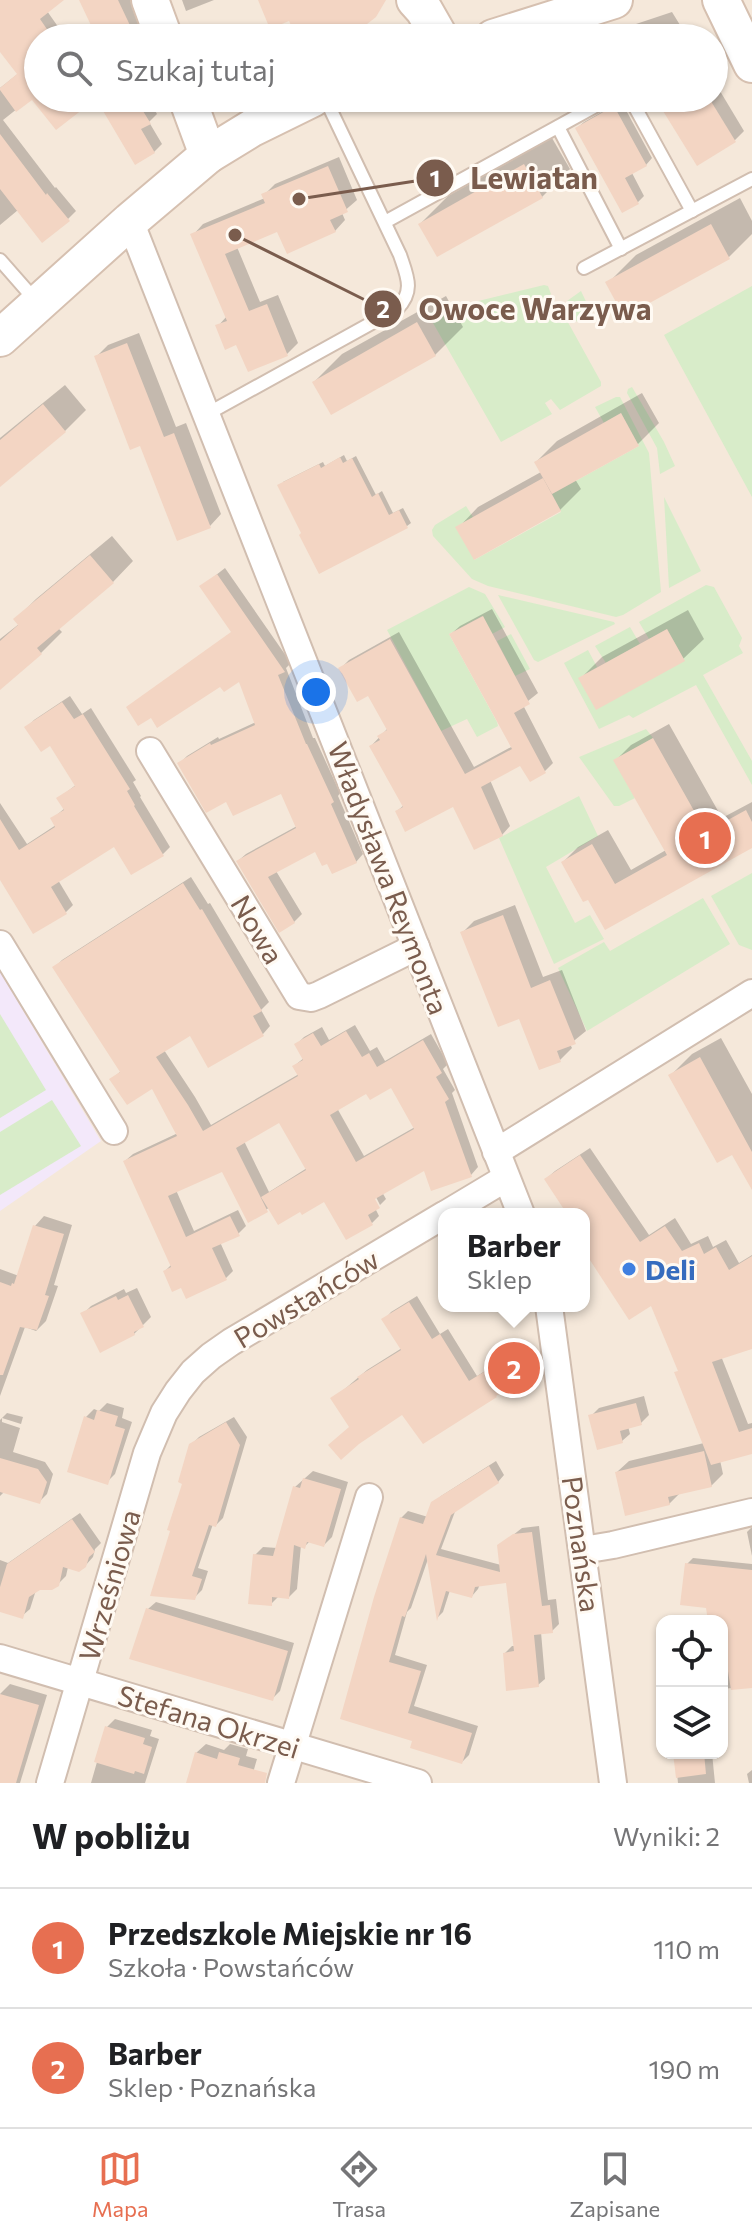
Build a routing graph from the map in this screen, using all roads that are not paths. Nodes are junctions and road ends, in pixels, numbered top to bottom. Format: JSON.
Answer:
{"nodes":[{"id":1,"x":150,"y":0,"type":"edge"},
{"id":2,"x":415,"y":0,"type":"edge"},
{"id":3,"x":614,"y":0,"type":"edge"},
{"id":4,"x":721,"y":0,"type":"edge"},
{"id":5,"x":159,"y":24,"type":"edge"},
{"id":6,"x":432,"y":24,"type":"edge"},
{"id":7,"x":538,"y":24,"type":"edge"},
{"id":8,"x":746,"y":32,"type":"edge"},
{"id":9,"x":192,"y":112,"type":"edge"},
{"id":10,"x":285,"y":112,"type":"edge"},
{"id":11,"x":332,"y":112,"type":"edge"},
{"id":12,"x":585,"y":112,"type":"edge"},
{"id":13,"x":638,"y":112,"type":"edge"},
{"id":14,"x":558,"y":127,"type":"junction"},
{"id":15,"x":208,"y":155,"type":"junction"},
{"id":16,"x":752,"y":179,"type":"edge"},
{"id":17,"x":692,"y":211,"type":"junction"},
{"id":18,"x":130,"y":221,"type":"junction"},
{"id":19,"x":385,"y":222,"type":"junction"},
{"id":20,"x":621,"y":249,"type":"junction"},
{"id":21,"x":0,"y":260,"type":"edge"},
{"id":22,"x":584,"y":268,"type":"dead end"},
{"id":23,"x":38,"y":304,"type":"junction"},
{"id":24,"x":0,"y":338,"type":"edge"},
{"id":25,"x":207,"y":414,"type":"junction"},
{"id":26,"x":150,"y":751,"type":"dead end"},
{"id":27,"x":0,"y":944,"type":"edge"},
{"id":28,"x":416,"y":947,"type":"junction"},
{"id":29,"x":752,"y":993,"type":"edge"},
{"id":30,"x":114,"y":1131,"type":"dead end"},
{"id":31,"x":496,"y":1152,"type":"junction"},
{"id":32,"x":506,"y":1178,"type":"junction"},
{"id":33,"x":457,"y":1208,"type":"edge"},
{"id":34,"x":518,"y":1208,"type":"edge"},
{"id":35,"x":438,"y":1219,"type":"edge"},
{"id":36,"x":550,"y":1312,"type":"edge"},
{"id":37,"x":178,"y":1391,"type":"joint"},
{"id":38,"x":369,"y":1497,"type":"dead end"},
{"id":39,"x":752,"y":1512,"type":"edge"},
{"id":40,"x":583,"y":1550,"type":"junction"},
{"id":41,"x":0,"y":1658,"type":"edge"},
{"id":42,"x":81,"y":1682,"type":"junction"},
{"id":43,"x":293,"y":1745,"type":"junction"},
{"id":44,"x":50,"y":1783,"type":"edge"},
{"id":45,"x":281,"y":1783,"type":"edge"},
{"id":46,"x":418,"y":1783,"type":"edge"},
{"id":47,"x":613,"y":1783,"type":"edge"}],
"edges":[{"from":1,"to":5,"type":"street"},
{"from":2,"to":6,"type":"street"},
{"from":3,"to":7,"type":"street"},
{"from":4,"to":8,"type":"street"},
{"from":9,"to":15,"type":"street"},
{"from":10,"to":15,"type":"street"},
{"from":11,"to":19,"type":"lane"},
{"from":12,"to":14,"type":"lane"},
{"from":13,"to":17,"type":"lane"},
{"from":14,"to":19,"type":"lane"},
{"from":14,"to":20,"type":"lane"},
{"from":15,"to":18,"type":"street"},
{"from":16,"to":17,"type":"lane"},
{"from":17,"to":20,"type":"lane"},
{"from":18,"to":23,"type":"street"},
{"from":18,"to":25,"type":"street","name":"Władysława Reymonta"},
{"from":19,"to":25,"type":"lane"},
{"from":20,"to":22,"type":"lane"},
{"from":21,"to":23,"type":"lane"},
{"from":23,"to":24,"type":"street"},
{"from":25,"to":28,"type":"street","name":"Władysława Reymonta"},
{"from":26,"to":28,"type":"street","name":"Nowa"},
{"from":27,"to":30,"type":"street"},
{"from":28,"to":31,"type":"street","name":"Władysława Reymonta"},
{"from":29,"to":31,"type":"street"},
{"from":31,"to":32,"type":"street","name":"Władysława Reymonta"},
{"from":32,"to":33,"type":"street","name":"Powstańców"},
{"from":32,"to":34,"type":"street"},
{"from":35,"to":37,"type":"street","name":"Powstańców"},
{"from":36,"to":40,"type":"street","name":"Poznańska"},
{"from":37,"to":42,"type":"street","name":"Wrześniowa"},
{"from":38,"to":43,"type":"street"},
{"from":39,"to":40,"type":"street"},
{"from":40,"to":47,"type":"street","name":"Poznańska"},
{"from":41,"to":42,"type":"street","name":"Stefana Okrzei"},
{"from":42,"to":43,"type":"street","name":"Stefana Okrzei"},
{"from":42,"to":44,"type":"street","name":"Wrześniowa"},
{"from":43,"to":45,"type":"street"},
{"from":43,"to":46,"type":"street","name":"Stefana Okrzei"}]}
